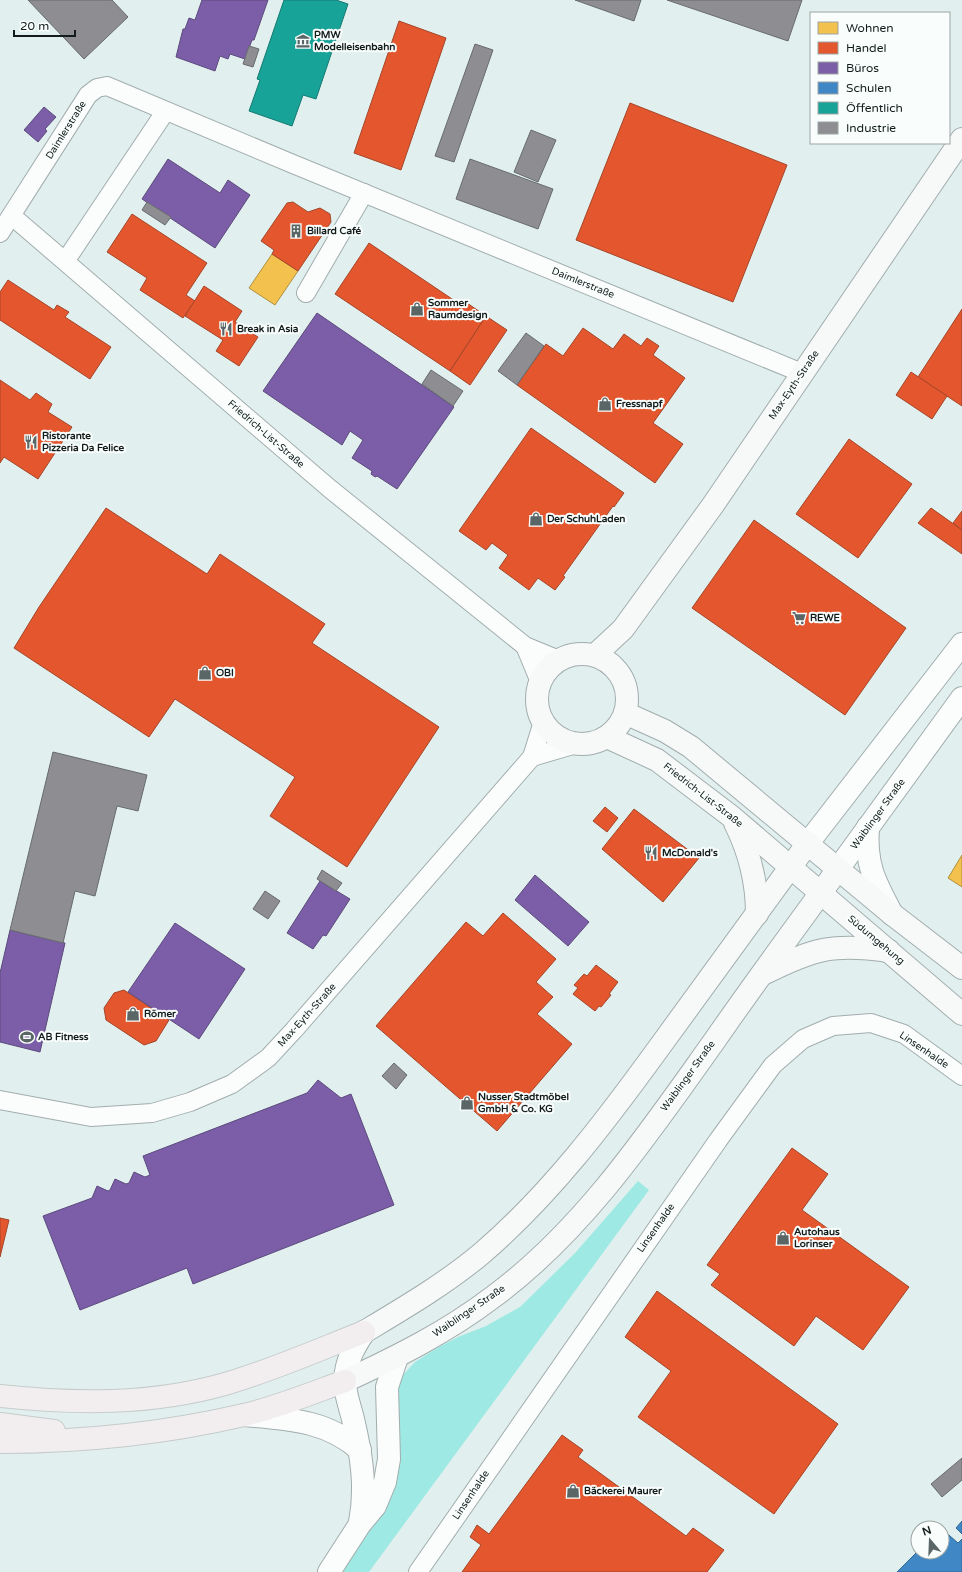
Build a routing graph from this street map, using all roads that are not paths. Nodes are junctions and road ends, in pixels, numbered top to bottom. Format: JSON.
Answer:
{"nodes":[{"id":1,"x":165,"y":112,"type":"junction"},
{"id":2,"x":962,"y":139,"type":"edge"},
{"id":3,"x":364,"y":193,"type":"junction"},
{"id":4,"x":12,"y":216,"type":"junction"},
{"id":5,"x":0,"y":233,"type":"edge"},
{"id":6,"x":66,"y":260,"type":"junction"},
{"id":7,"x":306,"y":293,"type":"dead end"},
{"id":8,"x":802,"y":373,"type":"junction"},
{"id":9,"x":623,"y":629,"type":"junction"},
{"id":10,"x":962,"y":644,"type":"edge"},
{"id":11,"x":525,"y":646,"type":"junction"},
{"id":12,"x":595,"y":655,"type":"junction"},
{"id":13,"x":559,"y":660,"type":"junction"},
{"id":14,"x":540,"y":682,"type":"junction"},
{"id":15,"x":624,"y":682,"type":"junction"},
{"id":16,"x":962,"y":698,"type":"edge"},
{"id":17,"x":625,"y":713,"type":"junction"},
{"id":18,"x":543,"y":722,"type":"junction"},
{"id":19,"x":607,"y":737,"type":"junction"},
{"id":20,"x":576,"y":744,"type":"junction"},
{"id":21,"x":532,"y":757,"type":"junction"},
{"id":22,"x":732,"y":817,"type":"junction"},
{"id":23,"x":868,"y":828,"type":"junction"},
{"id":24,"x":808,"y":843,"type":"junction"},
{"id":25,"x":790,"y":867,"type":"junction"},
{"id":26,"x":838,"y":869,"type":"junction"},
{"id":27,"x":821,"y":894,"type":"junction"},
{"id":28,"x":757,"y":914,"type":"junction"},
{"id":29,"x":892,"y":914,"type":"junction"},
{"id":30,"x":889,"y":951,"type":"junction"},
{"id":31,"x":962,"y":968,"type":"edge"},
{"id":32,"x":759,"y":977,"type":"junction"},
{"id":33,"x":962,"y":1014,"type":"edge"},
{"id":34,"x":962,"y":1076,"type":"edge"},
{"id":35,"x":0,"y":1100,"type":"edge"},
{"id":36,"x":364,"y":1332,"type":"junction"},
{"id":37,"x":397,"y":1356,"type":"junction"},
{"id":38,"x":345,"y":1381,"type":"junction"},
{"id":39,"x":0,"y":1396,"type":"edge"},
{"id":40,"x":246,"y":1415,"type":"junction"},
{"id":41,"x":0,"y":1424,"type":"edge"},
{"id":42,"x":94,"y":1437,"type":"junction"},
{"id":43,"x":0,"y":1442,"type":"edge"},
{"id":44,"x":360,"y":1450,"type":"junction"},
{"id":45,"x":360,"y":1524,"type":"junction"},
{"id":46,"x":329,"y":1572,"type":"edge"},
{"id":47,"x":418,"y":1572,"type":"edge"}],
"edges":[{"from":1,"to":3,"type":"street","name":"Daimlerstraße"},
{"from":1,"to":4,"type":"street","name":"Daimlerstraße"},
{"from":1,"to":6,"type":"street"},
{"from":2,"to":8,"type":"main road","name":"Max-Eyth-Straße"},
{"from":3,"to":7,"type":"street"},
{"from":3,"to":8,"type":"street","name":"Daimlerstraße"},
{"from":4,"to":5,"type":"street"},
{"from":4,"to":6,"type":"street","name":"Friedrich-List-Straße"},
{"from":6,"to":11,"type":"street","name":"Friedrich-List-Straße"},
{"from":8,"to":9,"type":"main road","name":"Max-Eyth-Straße"},
{"from":9,"to":12,"type":"main road","name":"Max-Eyth-Straße"},
{"from":9,"to":15,"type":"main road"},
{"from":10,"to":24,"type":"street"},
{"from":11,"to":13,"type":"street","name":"Friedrich-List-Straße"},
{"from":11,"to":14,"type":"street","name":"Friedrich-List-Straße"},
{"from":12,"to":13,"type":"main road"},
{"from":12,"to":15,"type":"main road"},
{"from":13,"to":14,"type":"main road"},
{"from":14,"to":18,"type":"main road"},
{"from":15,"to":17,"type":"main road"},
{"from":16,"to":23,"type":"street","name":"Waiblinger Straße"},
{"from":17,"to":19,"type":"main road"},
{"from":17,"to":24,"type":"main road"},
{"from":18,"to":20,"type":"main road"},
{"from":18,"to":21,"type":"street","name":"Max-Eyth-Straße"},
{"from":19,"to":20,"type":"main road"},
{"from":19,"to":22,"type":"main road","name":"Friedrich-List-Straße"},
{"from":20,"to":21,"type":"street"},
{"from":21,"to":35,"type":"street","name":"Max-Eyth-Straße"},
{"from":22,"to":25,"type":"main road","name":"Friedrich-List-Straße"},
{"from":22,"to":28,"type":"main road"},
{"from":23,"to":26,"type":"street","name":"Waiblinger Straße"},
{"from":23,"to":29,"type":"street"},
{"from":24,"to":25,"type":"main road"},
{"from":24,"to":26,"type":"main road"},
{"from":25,"to":27,"type":"main road","name":"Südumgehung"},
{"from":25,"to":28,"type":"main road"},
{"from":26,"to":27,"type":"main road","name":"Waiblinger Straße"},
{"from":26,"to":29,"type":"main road"},
{"from":27,"to":30,"type":"main road","name":"Südumgehung"},
{"from":27,"to":32,"type":"main road","name":"Waiblinger Straße"},
{"from":28,"to":36,"type":"main road"},
{"from":29,"to":31,"type":"main road"},
{"from":30,"to":32,"type":"main road"},
{"from":30,"to":33,"type":"main road","name":"Südumgehung"},
{"from":32,"to":37,"type":"main road","name":"Waiblinger Straße"},
{"from":34,"to":47,"type":"street","name":"Linsenhalde"},
{"from":36,"to":38,"type":"street"},
{"from":36,"to":39,"type":"highway"},
{"from":37,"to":38,"type":"main road","name":"Waiblinger Straße"},
{"from":37,"to":45,"type":"street"},
{"from":38,"to":40,"type":"highway"},
{"from":38,"to":44,"type":"street"},
{"from":40,"to":42,"type":"highway"},
{"from":40,"to":44,"type":"street"},
{"from":41,"to":42,"type":"highway"},
{"from":42,"to":43,"type":"highway"},
{"from":44,"to":45,"type":"street"},
{"from":45,"to":46,"type":"street"}]}
